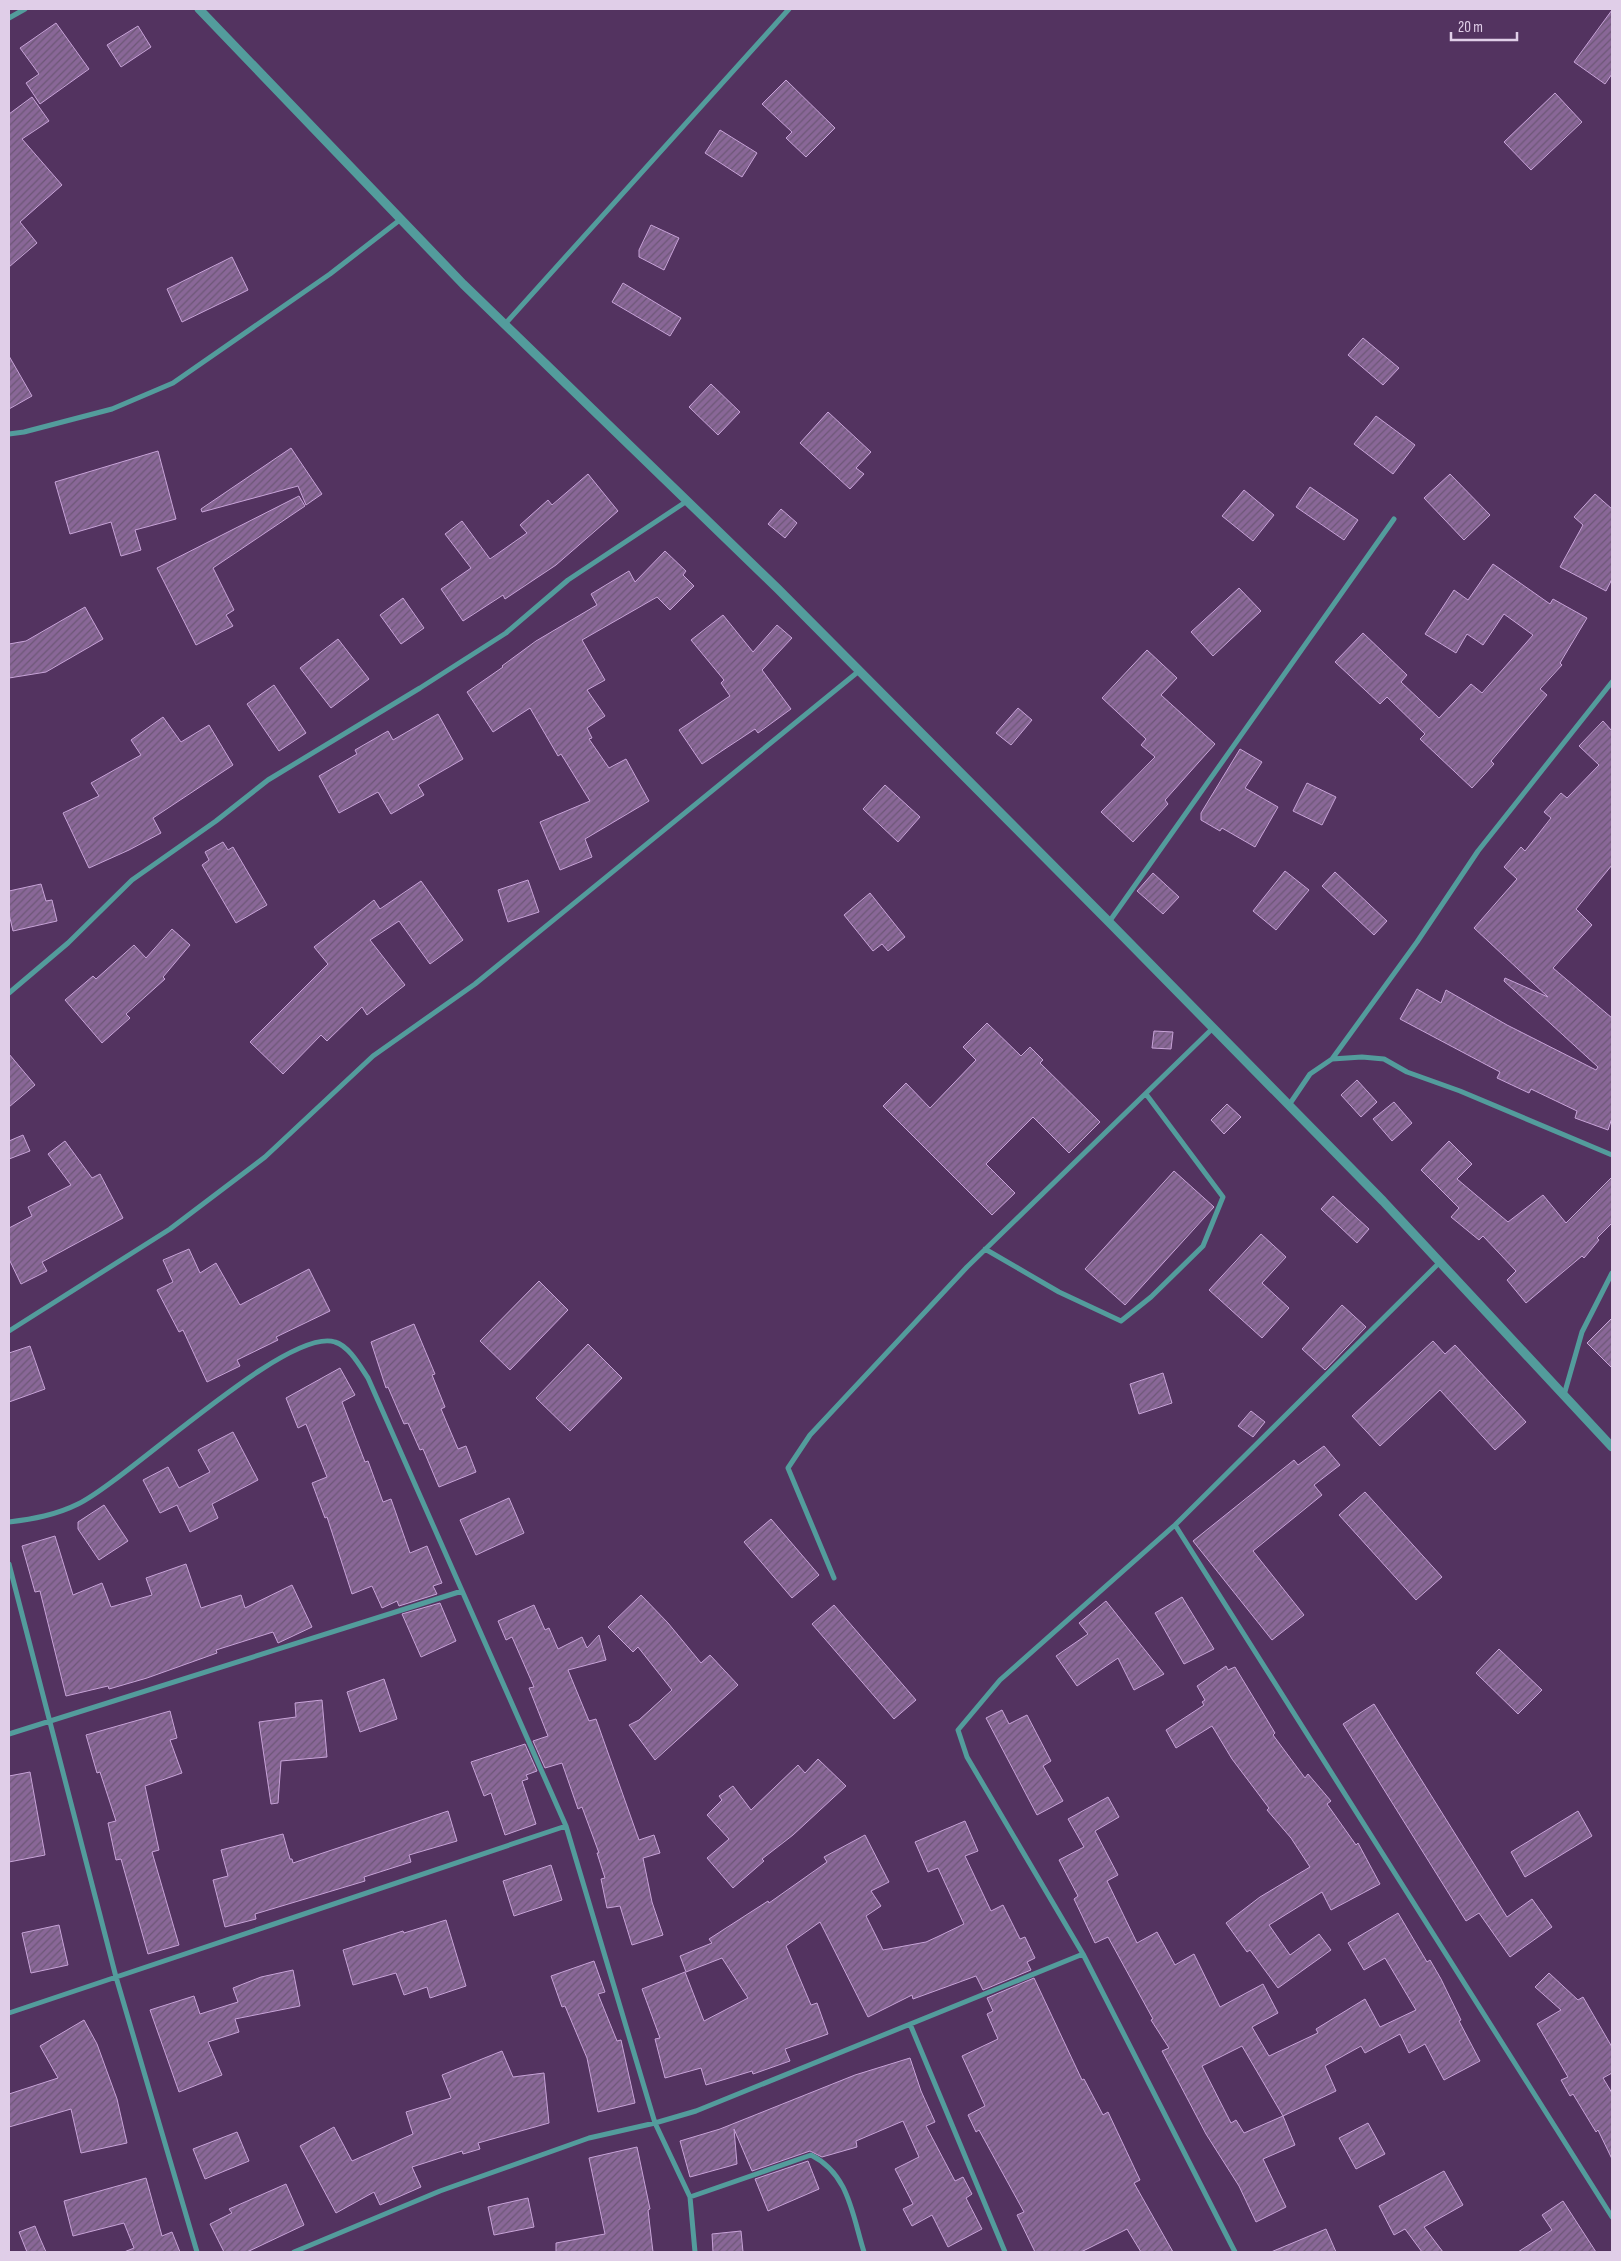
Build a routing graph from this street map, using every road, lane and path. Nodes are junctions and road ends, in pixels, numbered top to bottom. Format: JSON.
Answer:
{"nodes":[{"id":1,"x":25,"y":9,"type":"edge"},
{"id":2,"x":200,"y":9,"type":"edge"},
{"id":3,"x":789,"y":9,"type":"edge"},
{"id":4,"x":9,"y":18,"type":"edge"},
{"id":5,"x":401,"y":219,"type":"junction"},
{"id":6,"x":505,"y":324,"type":"junction"},
{"id":7,"x":9,"y":434,"type":"edge"},
{"id":8,"x":687,"y":502,"type":"junction"},
{"id":9,"x":1394,"y":519,"type":"dead end"},
{"id":10,"x":859,"y":671,"type":"junction"},
{"id":11,"x":1612,"y":682,"type":"edge"},
{"id":12,"x":1109,"y":922,"type":"junction"},
{"id":13,"x":9,"y":993,"type":"edge"},
{"id":14,"x":1213,"y":1028,"type":"junction"},
{"id":15,"x":1332,"y":1059,"type":"junction"},
{"id":16,"x":1146,"y":1094,"type":"junction"},
{"id":17,"x":1289,"y":1105,"type":"junction"},
{"id":18,"x":1612,"y":1154,"type":"edge"},
{"id":19,"x":986,"y":1249,"type":"junction"},
{"id":20,"x":1440,"y":1262,"type":"junction"},
{"id":21,"x":1612,"y":1273,"type":"edge"},
{"id":22,"x":9,"y":1331,"type":"edge"},
{"id":23,"x":1564,"y":1396,"type":"junction"},
{"id":24,"x":1612,"y":1447,"type":"edge"},
{"id":25,"x":9,"y":1522,"type":"edge"},
{"id":26,"x":1175,"y":1525,"type":"junction"},
{"id":27,"x":9,"y":1564,"type":"edge"},
{"id":28,"x":834,"y":1578,"type":"dead end"},
{"id":29,"x":462,"y":1590,"type":"junction"},
{"id":30,"x":49,"y":1719,"type":"junction"},
{"id":31,"x":9,"y":1734,"type":"edge"},
{"id":32,"x":566,"y":1826,"type":"junction"},
{"id":33,"x":1083,"y":1954,"type":"junction"},
{"id":34,"x":116,"y":1977,"type":"junction"},
{"id":35,"x":9,"y":2013,"type":"edge"},
{"id":36,"x":910,"y":2024,"type":"junction"},
{"id":37,"x":656,"y":2123,"type":"junction"},
{"id":38,"x":690,"y":2197,"type":"junction"},
{"id":39,"x":1612,"y":2217,"type":"edge"},
{"id":40,"x":197,"y":2252,"type":"edge"},
{"id":41,"x":294,"y":2252,"type":"edge"},
{"id":42,"x":695,"y":2252,"type":"edge"},
{"id":43,"x":864,"y":2252,"type":"edge"},
{"id":44,"x":1004,"y":2252,"type":"edge"},
{"id":45,"x":1235,"y":2252,"type":"edge"}],
"edges":[{"from":1,"to":4,"type":"street"},
{"from":2,"to":5,"type":"street"},
{"from":3,"to":6,"type":"street"},
{"from":5,"to":6,"type":"street"},
{"from":5,"to":7,"type":"street"},
{"from":6,"to":8,"type":"street"},
{"from":8,"to":10,"type":"street"},
{"from":8,"to":13,"type":"street"},
{"from":9,"to":12,"type":"street"},
{"from":10,"to":12,"type":"street"},
{"from":10,"to":22,"type":"street"},
{"from":11,"to":15,"type":"street"},
{"from":12,"to":14,"type":"street"},
{"from":14,"to":16,"type":"street"},
{"from":14,"to":17,"type":"street"},
{"from":15,"to":17,"type":"street"},
{"from":15,"to":18,"type":"street"},
{"from":16,"to":19,"type":"street"},
{"from":16,"to":19,"type":"street"},
{"from":17,"to":20,"type":"street"},
{"from":19,"to":28,"type":"street"},
{"from":20,"to":23,"type":"street"},
{"from":20,"to":26,"type":"street"},
{"from":21,"to":23,"type":"street"},
{"from":23,"to":24,"type":"street"},
{"from":25,"to":29,"type":"street"},
{"from":26,"to":33,"type":"street"},
{"from":26,"to":39,"type":"street"},
{"from":27,"to":30,"type":"street"},
{"from":29,"to":30,"type":"street"},
{"from":29,"to":32,"type":"street"},
{"from":30,"to":31,"type":"street"},
{"from":30,"to":34,"type":"street"},
{"from":32,"to":34,"type":"street"},
{"from":32,"to":37,"type":"street"},
{"from":33,"to":36,"type":"street"},
{"from":33,"to":45,"type":"street"},
{"from":34,"to":35,"type":"street"},
{"from":34,"to":40,"type":"street"},
{"from":36,"to":37,"type":"street"},
{"from":36,"to":44,"type":"street"},
{"from":37,"to":38,"type":"street"},
{"from":37,"to":41,"type":"street"},
{"from":38,"to":42,"type":"street"},
{"from":38,"to":43,"type":"street"}]}
